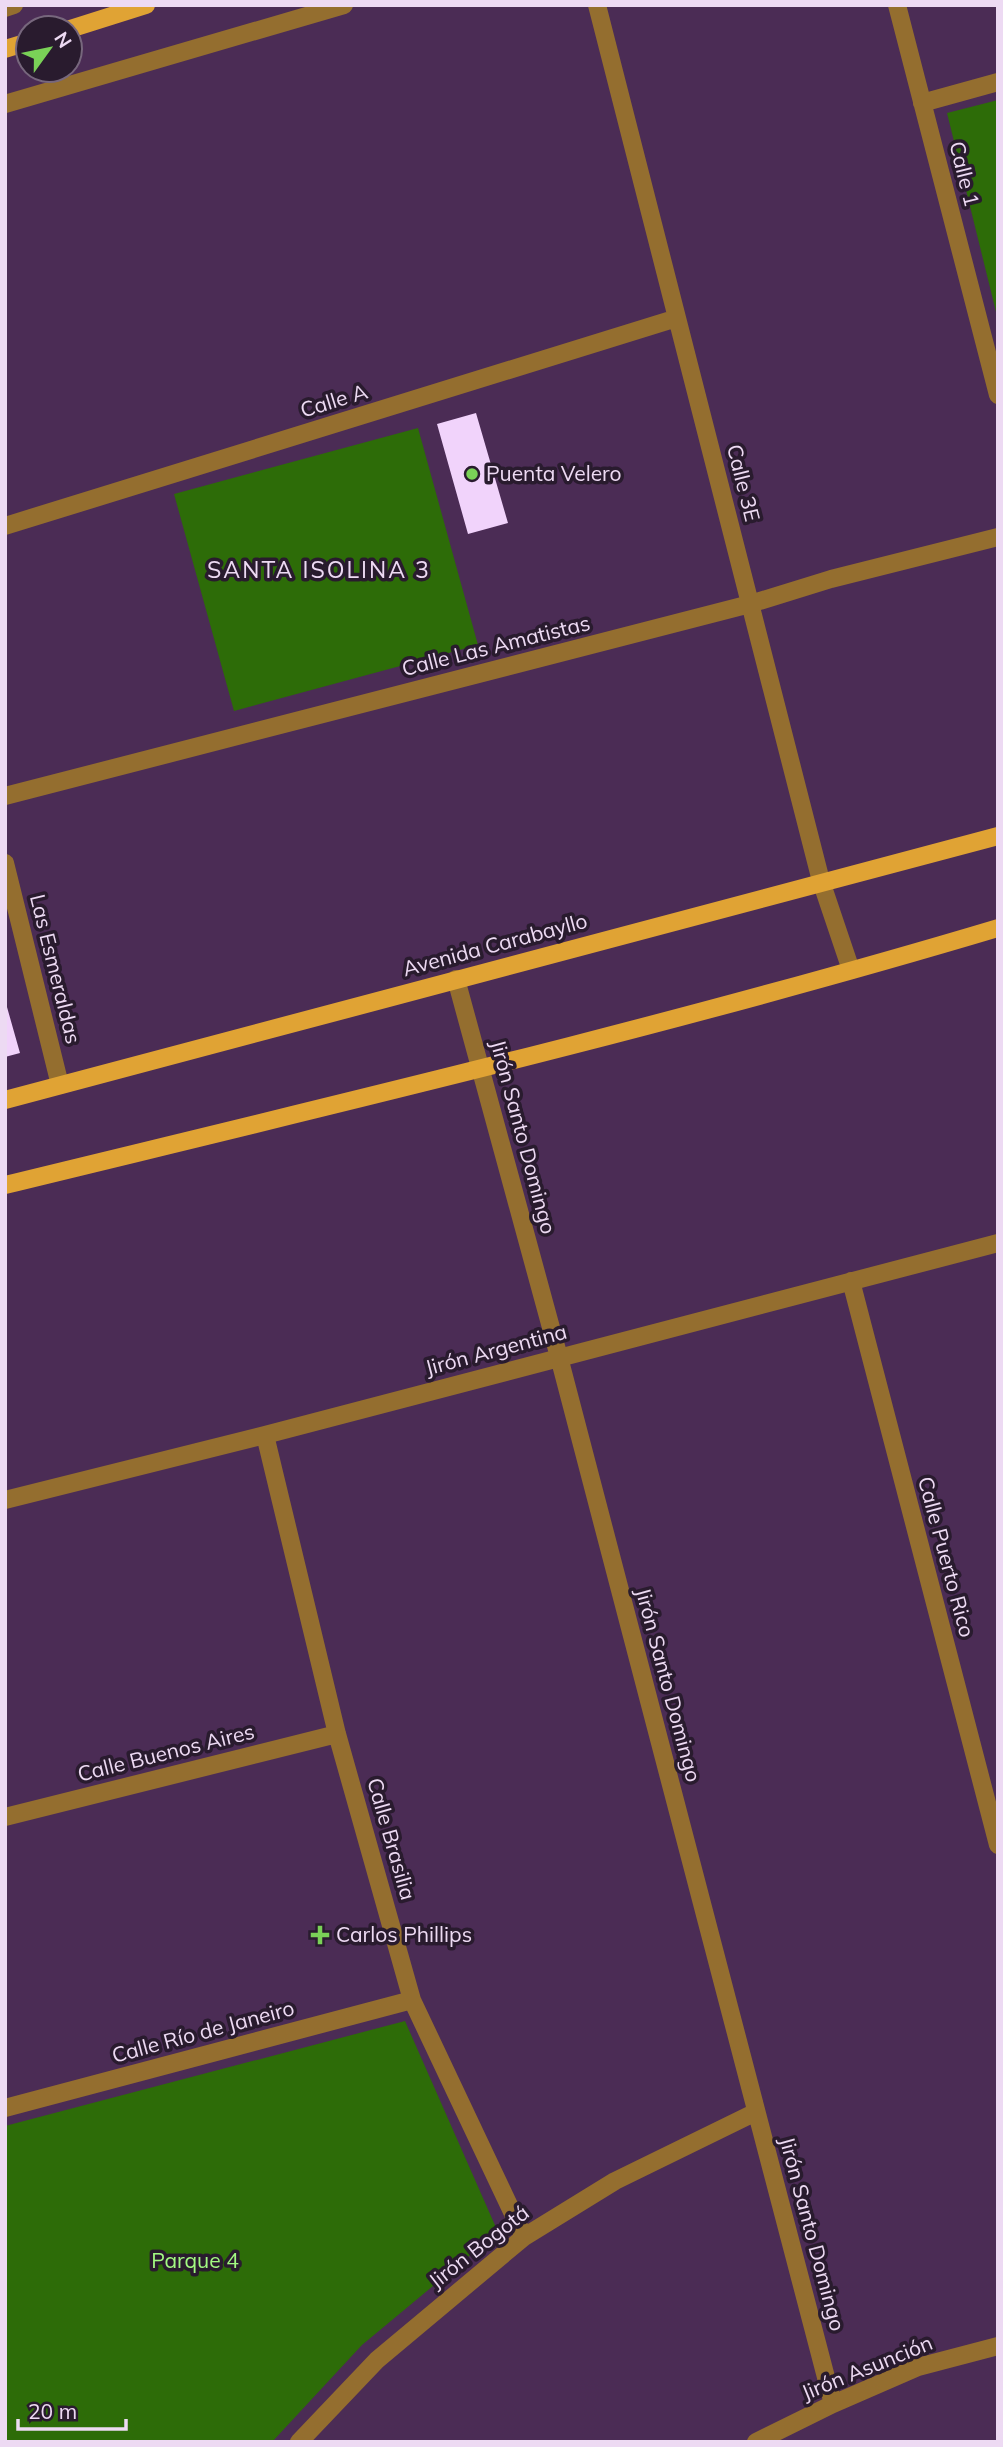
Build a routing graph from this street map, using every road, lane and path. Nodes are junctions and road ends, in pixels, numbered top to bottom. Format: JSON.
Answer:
{"nodes":[{"id":1,"x":14,"y":5,"type":"edge"},
{"id":2,"x":146,"y":5,"type":"edge"},
{"id":3,"x":344,"y":5,"type":"edge"},
{"id":4,"x":597,"y":5,"type":"edge"},
{"id":5,"x":897,"y":5,"type":"edge"},
{"id":6,"x":5,"y":8,"type":"edge"},
{"id":7,"x":84,"y":25,"type":"edge"},
{"id":8,"x":998,"y":82,"type":"edge"},
{"id":9,"x":922,"y":103,"type":"junction"},
{"id":10,"x":5,"y":104,"type":"edge"},
{"id":11,"x":677,"y":318,"type":"junction"},
{"id":12,"x":998,"y":395,"type":"edge"},
{"id":13,"x":5,"y":526,"type":"edge"},
{"id":14,"x":998,"y":537,"type":"edge"},
{"id":15,"x":750,"y":604,"type":"junction"},
{"id":16,"x":5,"y":796,"type":"edge"},
{"id":17,"x":998,"y":836,"type":"edge"},
{"id":18,"x":5,"y":863,"type":"edge"},
{"id":19,"x":821,"y":881,"type":"junction"},
{"id":20,"x":998,"y":928,"type":"edge"},
{"id":21,"x":851,"y":970,"type":"junction"},
{"id":22,"x":456,"y":979,"type":"junction"},
{"id":23,"x":481,"y":1068,"type":"junction"},
{"id":24,"x":60,"y":1085,"type":"junction"},
{"id":25,"x":5,"y":1100,"type":"edge"},
{"id":26,"x":5,"y":1185,"type":"edge"},
{"id":27,"x":998,"y":1243,"type":"edge"},
{"id":28,"x":851,"y":1281,"type":"junction"},
{"id":29,"x":559,"y":1357,"type":"junction"},
{"id":30,"x":265,"y":1435,"type":"junction"},
{"id":31,"x":5,"y":1500,"type":"edge"},
{"id":32,"x":337,"y":1734,"type":"junction"},
{"id":33,"x":5,"y":1817,"type":"edge"},
{"id":34,"x":998,"y":1845,"type":"edge"},
{"id":35,"x":412,"y":2000,"type":"junction"},
{"id":36,"x":5,"y":2108,"type":"edge"},
{"id":37,"x":756,"y":2112,"type":"junction"},
{"id":38,"x":524,"y":2237,"type":"junction"},
{"id":39,"x":998,"y":2346,"type":"edge"},
{"id":40,"x":833,"y":2403,"type":"junction"},
{"id":41,"x":299,"y":2442,"type":"edge"},
{"id":42,"x":756,"y":2442,"type":"edge"}],
"edges":[{"from":1,"to":6,"type":"street"},
{"from":2,"to":7,"type":"main road"},
{"from":3,"to":10,"type":"street"},
{"from":4,"to":11,"type":"street","name":"Calle 3E"},
{"from":5,"to":9,"type":"street","name":"Calle 1"},
{"from":8,"to":9,"type":"street"},
{"from":9,"to":12,"type":"street","name":"Calle 1"},
{"from":11,"to":13,"type":"street","name":"Calle A"},
{"from":11,"to":15,"type":"street","name":"Calle 3E"},
{"from":14,"to":15,"type":"street","name":"Calle Las Amatistas"},
{"from":15,"to":16,"type":"street","name":"Calle Las Amatistas"},
{"from":15,"to":19,"type":"street","name":"Calle 3E"},
{"from":17,"to":19,"type":"main road","name":"Avenida Carabayllo"},
{"from":18,"to":24,"type":"street","name":"Las Esmeraldas"},
{"from":19,"to":21,"type":"street","name":"Calle 3E"},
{"from":19,"to":22,"type":"main road","name":"Avenida Carabayllo"},
{"from":20,"to":21,"type":"main road"},
{"from":21,"to":23,"type":"main road"},
{"from":22,"to":23,"type":"street","name":"Jirón Santo Domingo"},
{"from":22,"to":24,"type":"main road","name":"Avenida Carabayllo"},
{"from":23,"to":26,"type":"main road"},
{"from":23,"to":29,"type":"street","name":"Jirón Santo Domingo"},
{"from":24,"to":25,"type":"main road","name":"Avenida Carabayllo"},
{"from":27,"to":28,"type":"street","name":"Jirón Argentina"},
{"from":28,"to":29,"type":"street","name":"Jirón Argentina"},
{"from":28,"to":34,"type":"street","name":"Calle Puerto Rico"},
{"from":29,"to":30,"type":"street","name":"Jirón Argentina"},
{"from":29,"to":37,"type":"street","name":"Jirón Santo Domingo"},
{"from":30,"to":31,"type":"street","name":"Jirón Argentina"},
{"from":30,"to":32,"type":"street","name":"Calle Brasilia"},
{"from":32,"to":33,"type":"street","name":"Calle Buenos Aires"},
{"from":32,"to":35,"type":"street","name":"Calle Brasilia"},
{"from":35,"to":36,"type":"street","name":"Calle Río de Janeiro"},
{"from":35,"to":38,"type":"street","name":"Calle Brasilia"},
{"from":37,"to":38,"type":"street","name":"Jirón Bogotá"},
{"from":37,"to":40,"type":"street","name":"Jirón Santo Domingo"},
{"from":38,"to":41,"type":"street","name":"Jirón Bogotá"},
{"from":39,"to":40,"type":"street","name":"Jirón Asunción"},
{"from":40,"to":42,"type":"street","name":"Jirón Asunción"}]}
